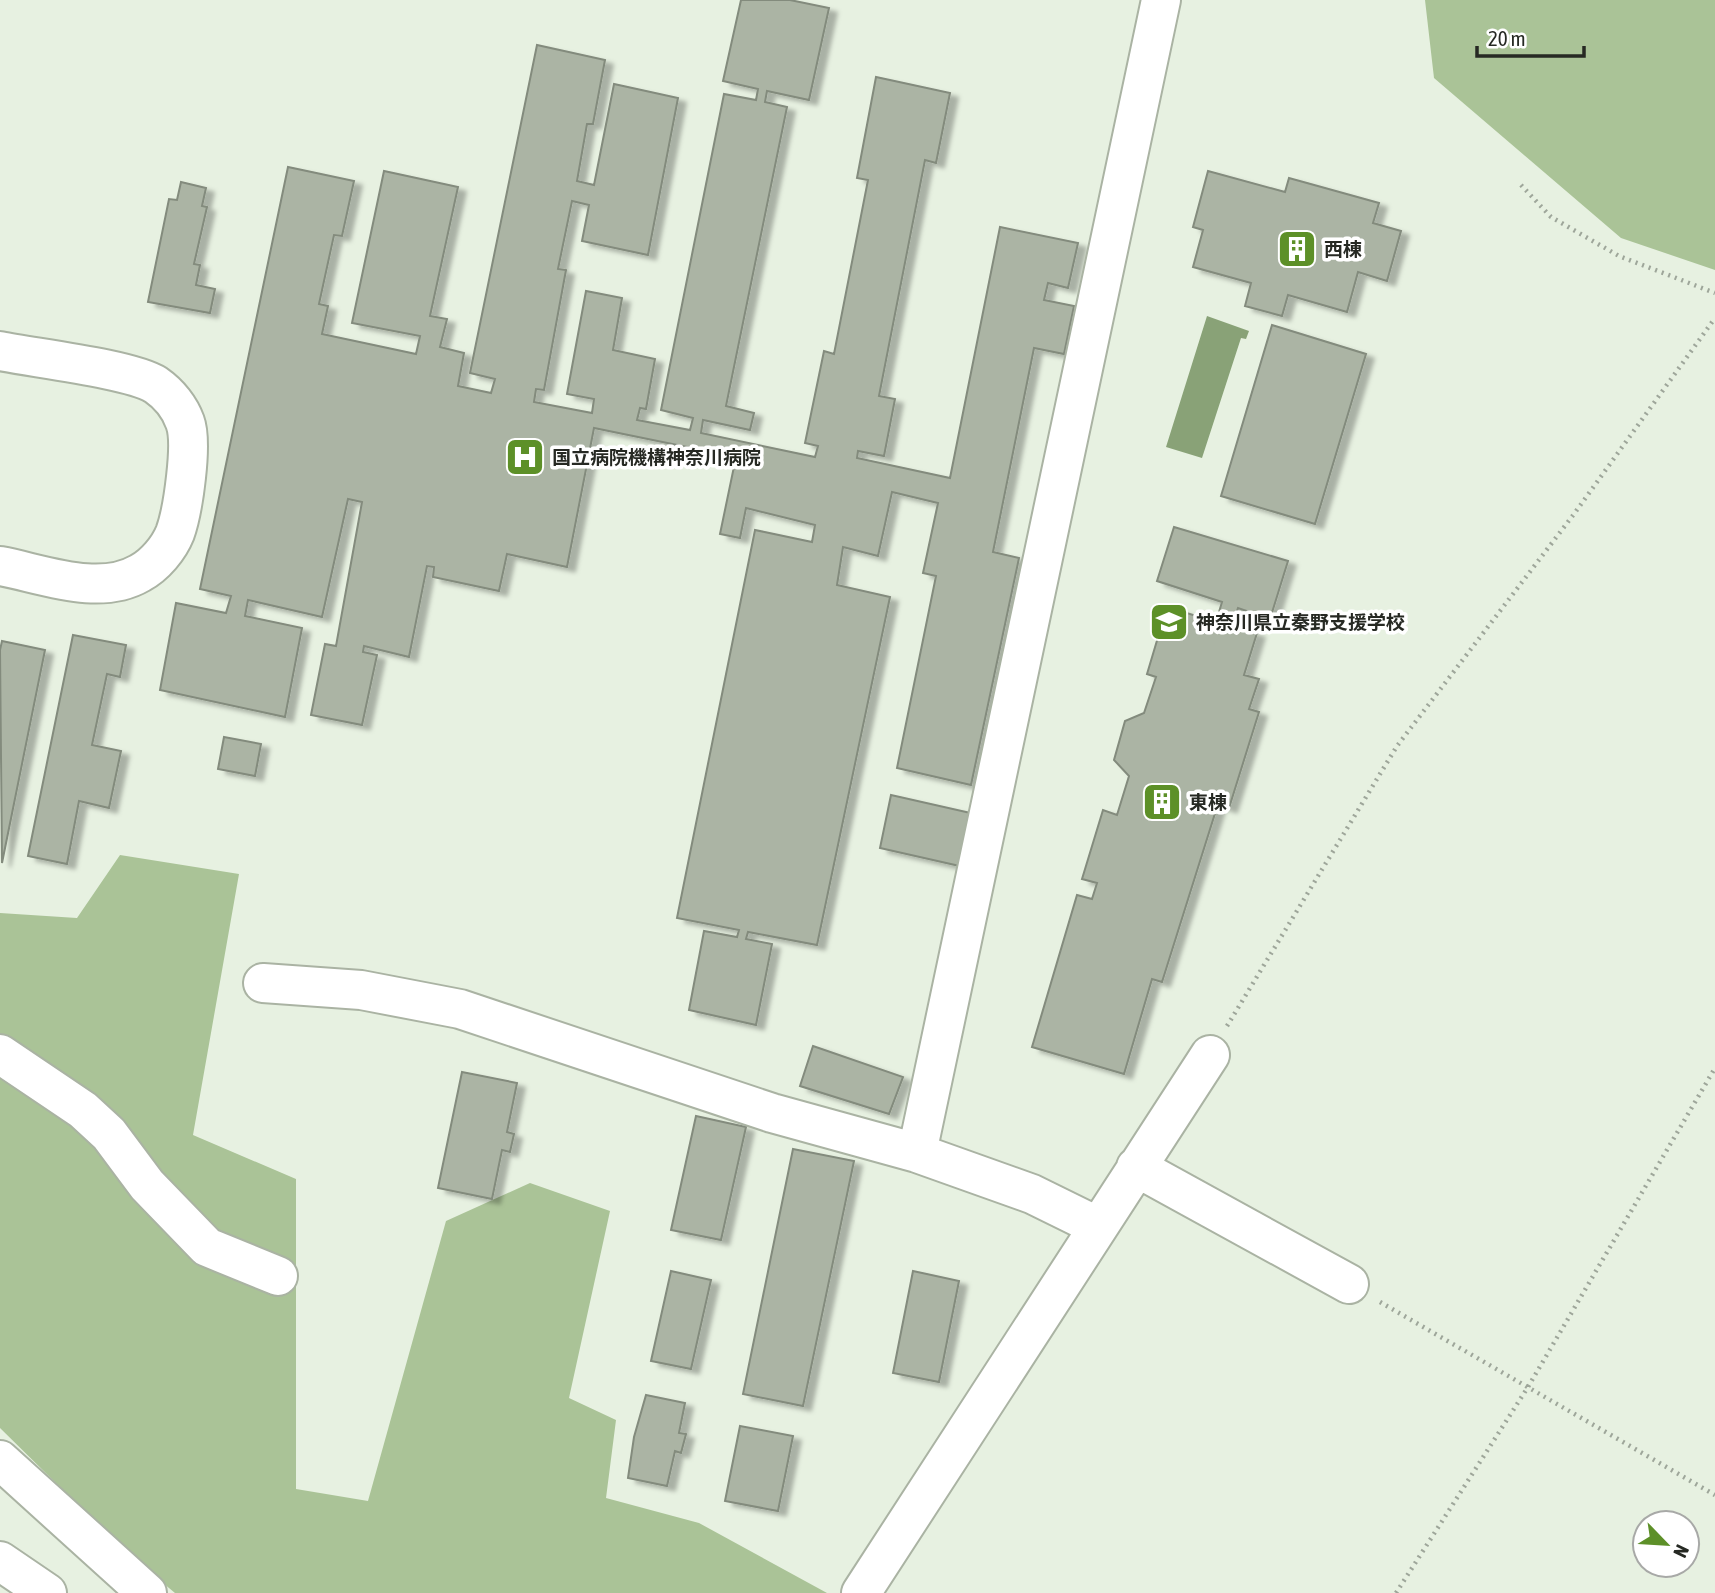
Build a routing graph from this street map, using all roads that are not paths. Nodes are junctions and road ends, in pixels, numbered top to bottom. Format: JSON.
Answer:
{"nodes":[{"id":1,"x":1161,"y":0,"type":"edge"},
{"id":2,"x":0,"y":351,"type":"edge"},
{"id":3,"x":0,"y":566,"type":"edge"},
{"id":4,"x":263,"y":984,"type":"dead end"},
{"id":5,"x":0,"y":1054,"type":"edge"},
{"id":6,"x":1210,"y":1055,"type":"road end"},
{"id":7,"x":917,"y":1153,"type":"junction"},
{"id":8,"x":1136,"y":1167,"type":"junction"},
{"id":9,"x":1097,"y":1226,"type":"junction"},
{"id":10,"x":278,"y":1276,"type":"dead end"},
{"id":11,"x":1349,"y":1284,"type":"road end"},
{"id":12,"x":0,"y":1460,"type":"edge"},
{"id":13,"x":0,"y":1562,"type":"edge"},
{"id":14,"x":47,"y":1593,"type":"edge"},
{"id":15,"x":147,"y":1593,"type":"edge"},
{"id":16,"x":861,"y":1593,"type":"edge"}],
"edges":[{"from":1,"to":7,"type":"street"},
{"from":2,"to":3,"type":"street"},
{"from":4,"to":7,"type":"street"},
{"from":5,"to":10,"type":"street"},
{"from":6,"to":8,"type":"street"},
{"from":7,"to":9,"type":"street"},
{"from":8,"to":9,"type":"street"},
{"from":8,"to":11,"type":"street"},
{"from":9,"to":16,"type":"street"},
{"from":12,"to":15,"type":"street"},
{"from":13,"to":14,"type":"street"}]}
